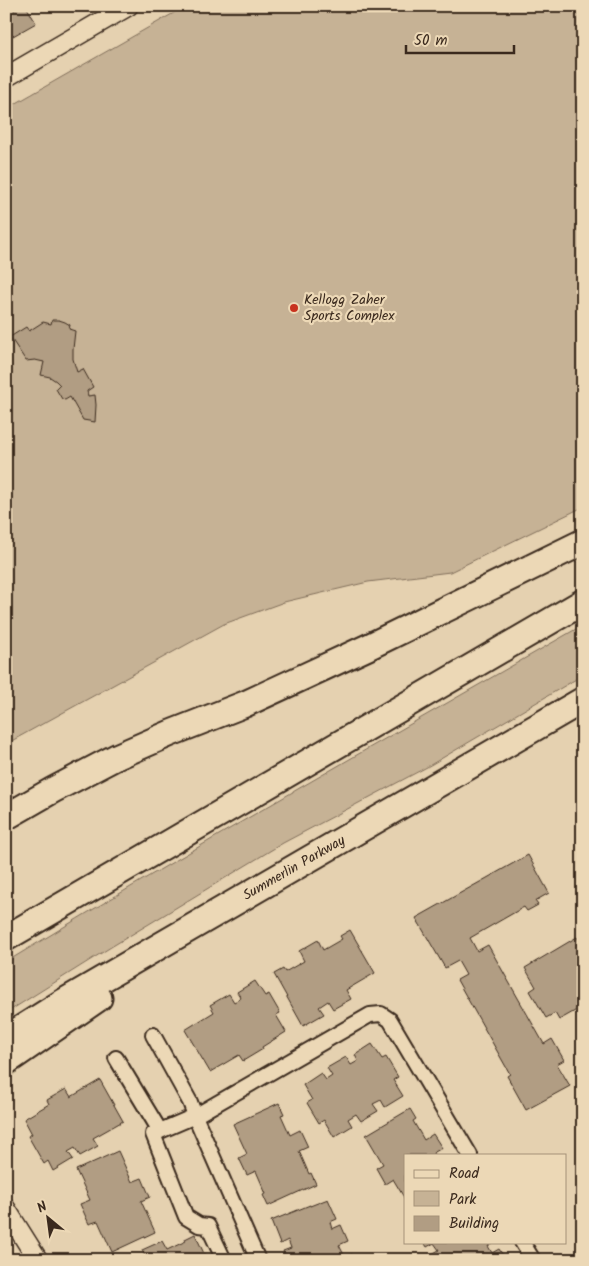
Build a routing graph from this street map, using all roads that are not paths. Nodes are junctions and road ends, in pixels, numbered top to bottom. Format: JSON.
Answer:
{"nodes":[{"id":1,"x":128,"y":6,"type":"edge"},
{"id":2,"x":6,"y":77,"type":"edge"},
{"id":3,"x":583,"y":542,"type":"edge"},
{"id":4,"x":583,"y":602,"type":"edge"},
{"id":5,"x":583,"y":700,"type":"edge"},
{"id":6,"x":6,"y":817,"type":"edge"},
{"id":7,"x":251,"y":892,"type":"junction"},
{"id":8,"x":6,"y":938,"type":"edge"},
{"id":9,"x":152,"y":1035,"type":"dead end"},
{"id":10,"x":6,"y":1038,"type":"edge"},
{"id":11,"x":116,"y":1058,"type":"dead end"},
{"id":12,"x":6,"y":1062,"type":"edge"},
{"id":13,"x":195,"y":1116,"type":"junction"},
{"id":14,"x":160,"y":1131,"type":"junction"},
{"id":15,"x":469,"y":1154,"type":"edge"},
{"id":16,"x":6,"y":1208,"type":"edge"},
{"id":17,"x":523,"y":1244,"type":"edge"},
{"id":18,"x":38,"y":1260,"type":"edge"},
{"id":19,"x":224,"y":1260,"type":"edge"},
{"id":20,"x":258,"y":1260,"type":"edge"},
{"id":21,"x":533,"y":1260,"type":"edge"}],
"edges":[{"from":1,"to":2,"type":"main road"},
{"from":3,"to":6,"type":"highway"},
{"from":4,"to":8,"type":"highway"},
{"from":5,"to":7,"type":"highway","name":"Summerlin Parkway"},
{"from":7,"to":10,"type":"highway","name":"Summerlin Parkway"},
{"from":7,"to":12,"type":"highway"},
{"from":9,"to":13,"type":"street"},
{"from":11,"to":14,"type":"street"},
{"from":13,"to":14,"type":"street"},
{"from":13,"to":15,"type":"street"},
{"from":13,"to":20,"type":"street"},
{"from":14,"to":19,"type":"street"},
{"from":16,"to":18,"type":"main road"},
{"from":17,"to":21,"type":"street"}]}
